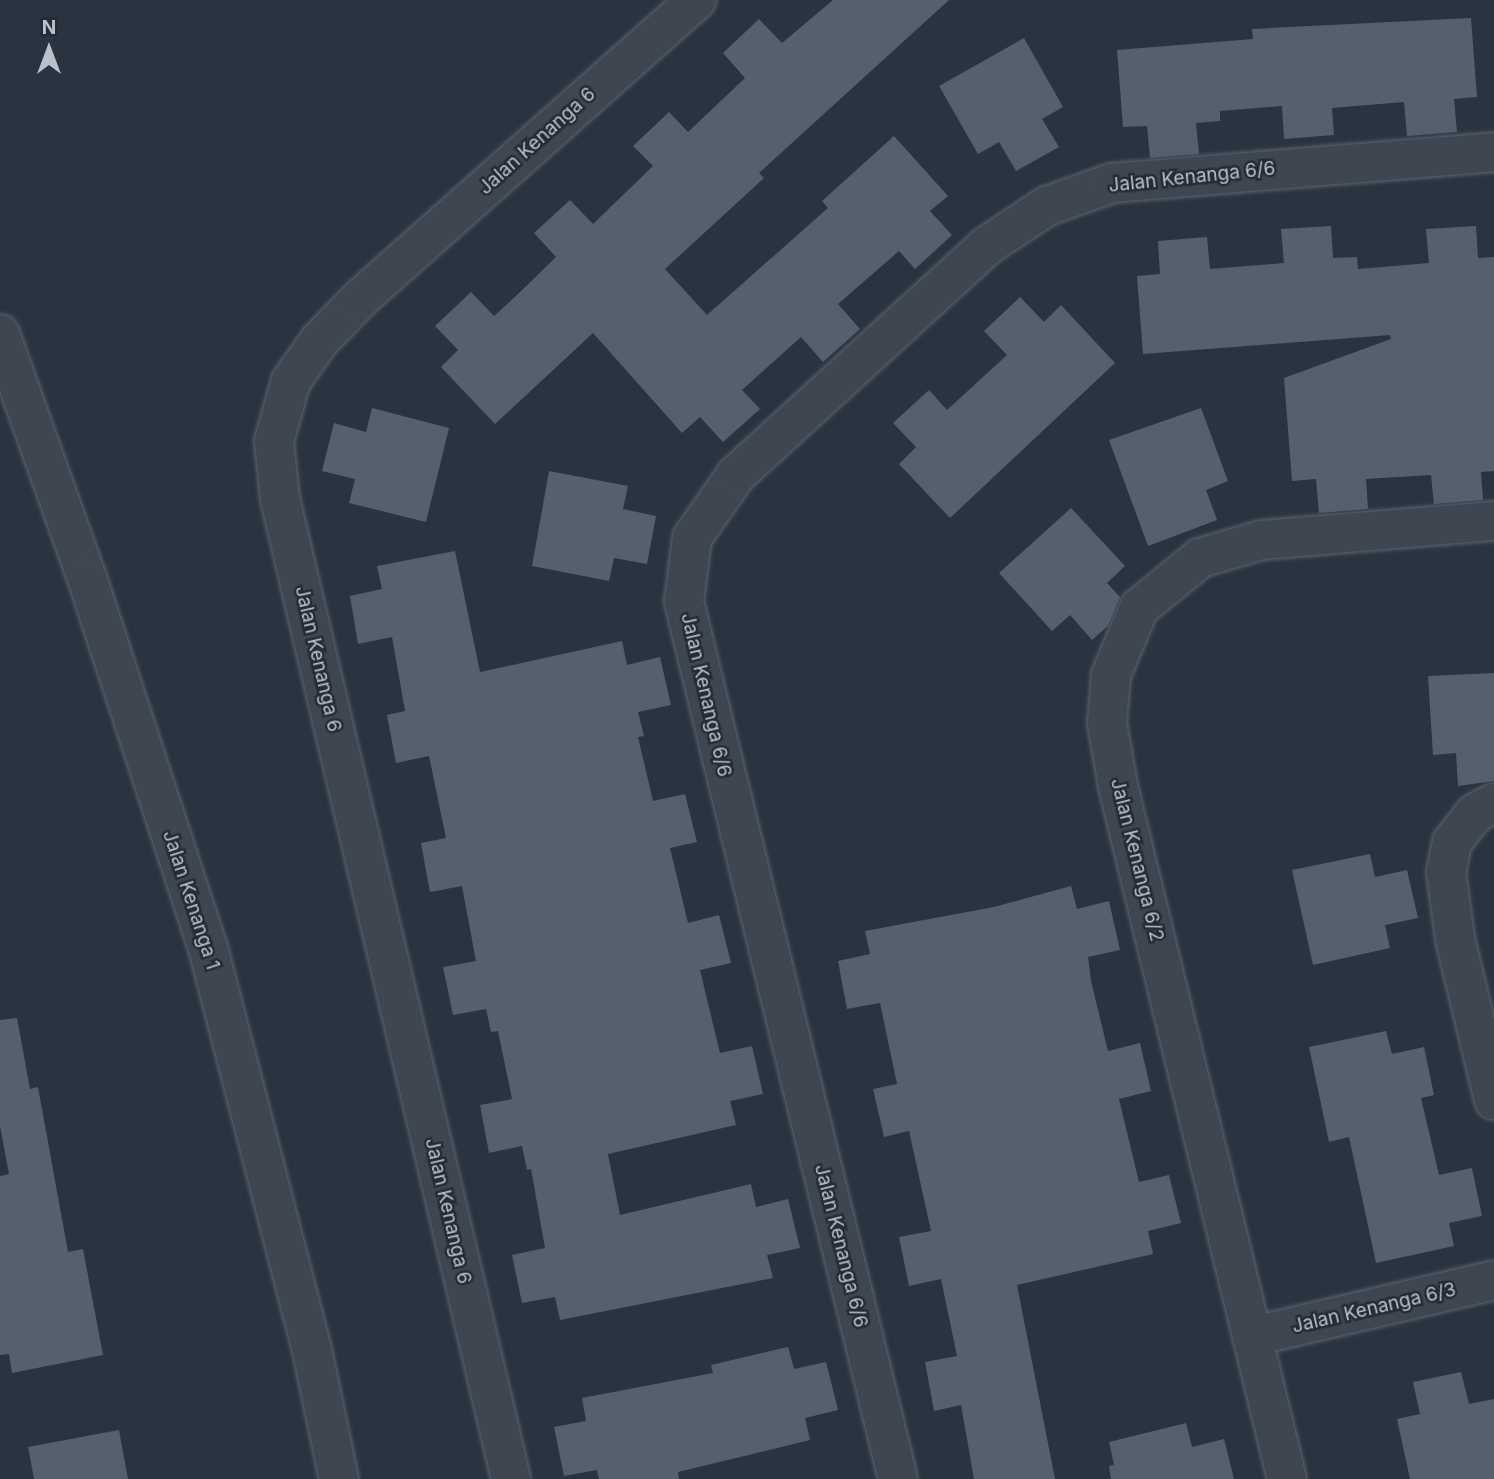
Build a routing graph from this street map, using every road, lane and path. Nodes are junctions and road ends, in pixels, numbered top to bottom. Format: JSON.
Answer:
{"nodes":[{"id":1,"x":695,"y":0,"type":"edge"},
{"id":2,"x":1494,"y":152,"type":"edge"},
{"id":3,"x":0,"y":334,"type":"edge"},
{"id":4,"x":1494,"y":521,"type":"edge"},
{"id":5,"x":1494,"y":803,"type":"edge"},
{"id":6,"x":1494,"y":1100,"type":"edge"},
{"id":7,"x":1494,"y":1280,"type":"edge"},
{"id":8,"x":1254,"y":1336,"type":"junction"},
{"id":9,"x":339,"y":1479,"type":"edge"},
{"id":10,"x":511,"y":1479,"type":"edge"},
{"id":11,"x":898,"y":1479,"type":"edge"},
{"id":12,"x":1287,"y":1479,"type":"edge"}],
"edges":[{"from":1,"to":10,"type":"street","name":"Jalan Kenanga 6"},
{"from":2,"to":11,"type":"street","name":"Jalan Kenanga 6/6"},
{"from":3,"to":9,"type":"street","name":"Jalan Kenanga 1"},
{"from":4,"to":8,"type":"street","name":"Jalan Kenanga 6/2"},
{"from":5,"to":6,"type":"street"},
{"from":7,"to":8,"type":"street","name":"Jalan Kenanga 6/3"},
{"from":8,"to":12,"type":"street","name":"Jalan Kenanga 6/2"}]}
